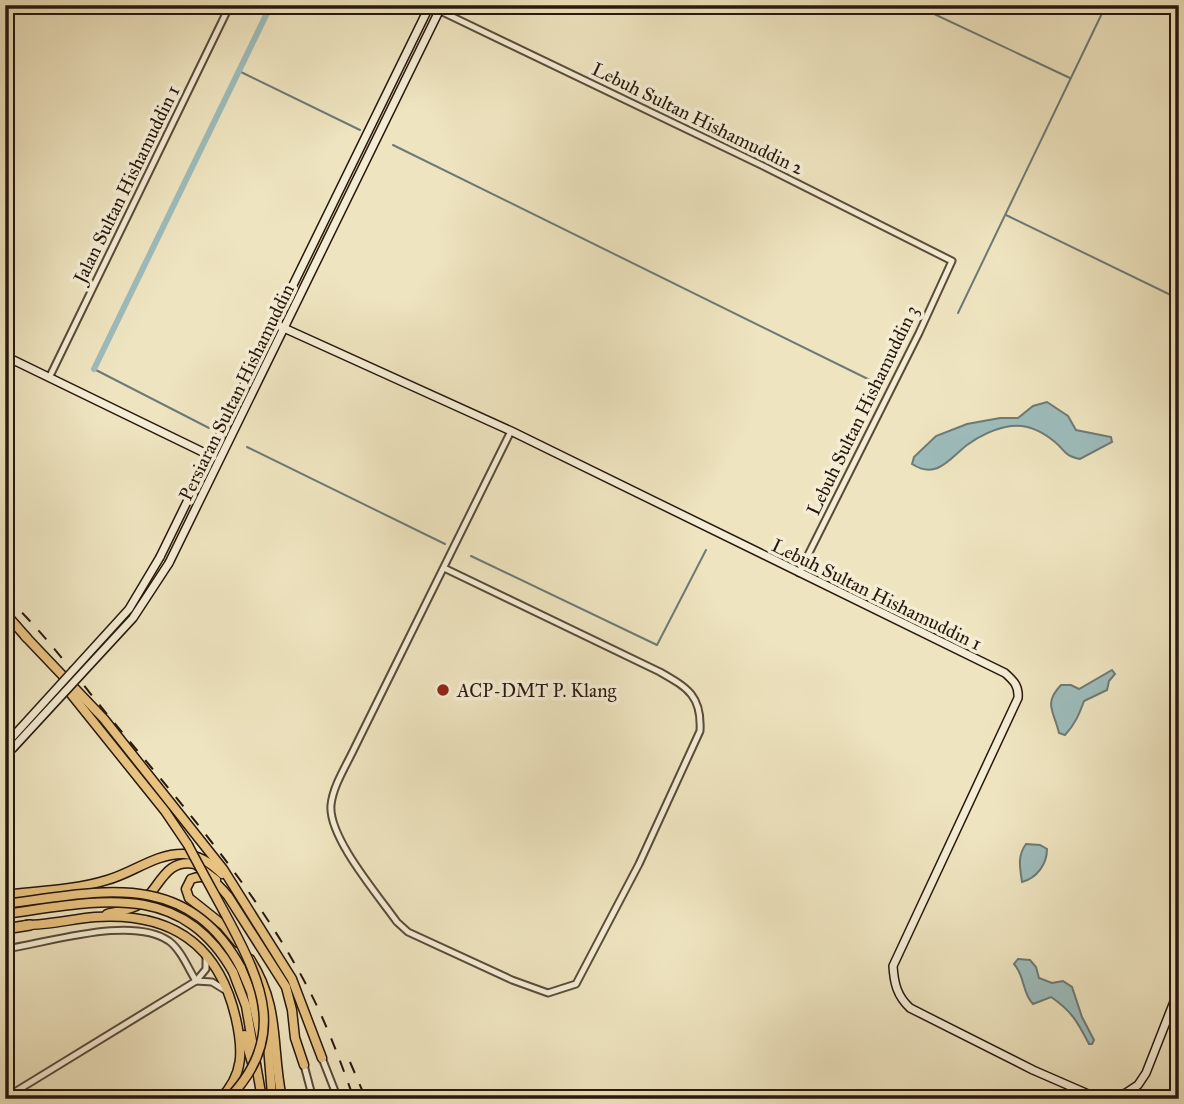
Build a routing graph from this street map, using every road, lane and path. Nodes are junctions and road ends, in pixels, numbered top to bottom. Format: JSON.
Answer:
{"nodes":[{"id":1,"x":230,"y":5,"type":"edge"},
{"id":2,"x":430,"y":5,"type":"edge"},
{"id":3,"x":440,"y":8,"type":"edge"},
{"id":4,"x":952,"y":261,"type":"joint"},
{"id":5,"x":275,"y":324,"type":"junction"},
{"id":6,"x":285,"y":328,"type":"junction"},
{"id":7,"x":5,"y":355,"type":"edge"},
{"id":8,"x":50,"y":376,"type":"junction"},
{"id":9,"x":511,"y":431,"type":"junction"},
{"id":10,"x":211,"y":456,"type":"junction"},
{"id":11,"x":220,"y":461,"type":"junction"},
{"id":12,"x":444,"y":568,"type":"junction"},
{"id":13,"x":799,"y":573,"type":"junction"},
{"id":14,"x":5,"y":613,"type":"edge"},
{"id":15,"x":25,"y":636,"type":"junction"},
{"id":16,"x":8,"y":745,"type":"edge"},
{"id":17,"x":5,"y":756,"type":"edge"},
{"id":18,"x":235,"y":888,"type":"junction"},
{"id":19,"x":5,"y":895,"type":"edge"},
{"id":20,"x":228,"y":896,"type":"junction"},
{"id":21,"x":5,"y":904,"type":"edge"},
{"id":22,"x":5,"y":914,"type":"edge"},
{"id":23,"x":94,"y":917,"type":"junction"},
{"id":24,"x":30,"y":925,"type":"joint"},
{"id":25,"x":5,"y":927,"type":"edge"},
{"id":26,"x":5,"y":949,"type":"edge"},
{"id":27,"x":202,"y":950,"type":"junction"},
{"id":28,"x":245,"y":950,"type":"junction"},
{"id":29,"x":237,"y":970,"type":"junction"},
{"id":30,"x":196,"y":981,"type":"junction"},
{"id":31,"x":1179,"y":989,"type":"edge"},
{"id":32,"x":231,"y":1000,"type":"junction"},
{"id":33,"x":321,"y":1058,"type":"joint"},
{"id":34,"x":304,"y":1065,"type":"joint"},
{"id":35,"x":259,"y":1086,"type":"junction"},
{"id":36,"x":272,"y":1097,"type":"edge"},
{"id":37,"x":5,"y":1098,"type":"edge"},
{"id":38,"x":220,"y":1099,"type":"edge"},
{"id":39,"x":228,"y":1099,"type":"edge"},
{"id":40,"x":262,"y":1099,"type":"edge"},
{"id":41,"x":282,"y":1099,"type":"edge"},
{"id":42,"x":313,"y":1099,"type":"edge"},
{"id":43,"x":338,"y":1099,"type":"edge"}],
"edges":[{"from":1,"to":8,"type":"street","name":"Jalan Sultan Hishamuddin 1"},
{"from":2,"to":3,"type":"street","name":"Lebuh Sultan Hishamuddin 2"},
{"from":2,"to":5,"type":"street","name":"Persiaran Sultan Hishamuddin"},
{"from":3,"to":4,"type":"street","name":"Lebuh Sultan Hishamuddin 2"},
{"from":3,"to":6,"type":"street","name":"Persiaran Sultan Hishamuddin"},
{"from":4,"to":13,"type":"street","name":"Lebuh Sultan Hishamuddin 3"},
{"from":5,"to":6,"type":"street","name":"Lebuh Sultan Hishamuddin 1"},
{"from":5,"to":10,"type":"street","name":"Persiaran Sultan Hishamuddin"},
{"from":6,"to":9,"type":"street","name":"Lebuh Sultan Hishamuddin 1"},
{"from":6,"to":11,"type":"street","name":"Persiaran Sultan Hishamuddin"},
{"from":7,"to":8,"type":"street"},
{"from":8,"to":10,"type":"street"},
{"from":9,"to":12,"type":"street"},
{"from":9,"to":13,"type":"street","name":"Lebuh Sultan Hishamuddin 1"},
{"from":10,"to":11,"type":"street"},
{"from":10,"to":16,"type":"street","name":"Persiaran Sultan Hishamuddin","bridge":true},
{"from":11,"to":16,"type":"street","name":"Persiaran Sultan Hishamuddin","bridge":true},
{"from":12,"to":12,"type":"street"},
{"from":13,"to":31,"type":"street","name":"Lebuh Sultan Hishamuddin 1"},
{"from":14,"to":15,"type":"main road"},
{"from":15,"to":18,"type":"main road"},
{"from":15,"to":28,"type":"main road","bridge":true},
{"from":16,"to":17,"type":"street","name":"Persiaran Sultan Hishamuddin"},
{"from":18,"to":19,"type":"main road"},
{"from":18,"to":33,"type":"main road"},
{"from":20,"to":23,"type":"main road"},
{"from":20,"to":34,"type":"main road"},
{"from":20,"to":36,"type":"main road"},
{"from":21,"to":29,"type":"main road","bridge":true},
{"from":22,"to":29,"type":"main road","bridge":true},
{"from":23,"to":24,"type":"main road"},
{"from":23,"to":27,"type":"main road"},
{"from":24,"to":25,"type":"highway"},
{"from":26,"to":30,"type":"street"},
{"from":27,"to":30,"type":"street"},
{"from":27,"to":32,"type":"main road"},
{"from":28,"to":39,"type":"main road","bridge":true},
{"from":28,"to":41,"type":"main road","bridge":true},
{"from":29,"to":35,"type":"main road"},
{"from":29,"to":36,"type":"main road"},
{"from":30,"to":32,"type":"street"},
{"from":30,"to":37,"type":"street"},
{"from":32,"to":35,"type":"main road"},
{"from":32,"to":38,"type":"main road"},
{"from":33,"to":43,"type":"street"},
{"from":34,"to":42,"type":"street"},
{"from":35,"to":40,"type":"main road"}]}
